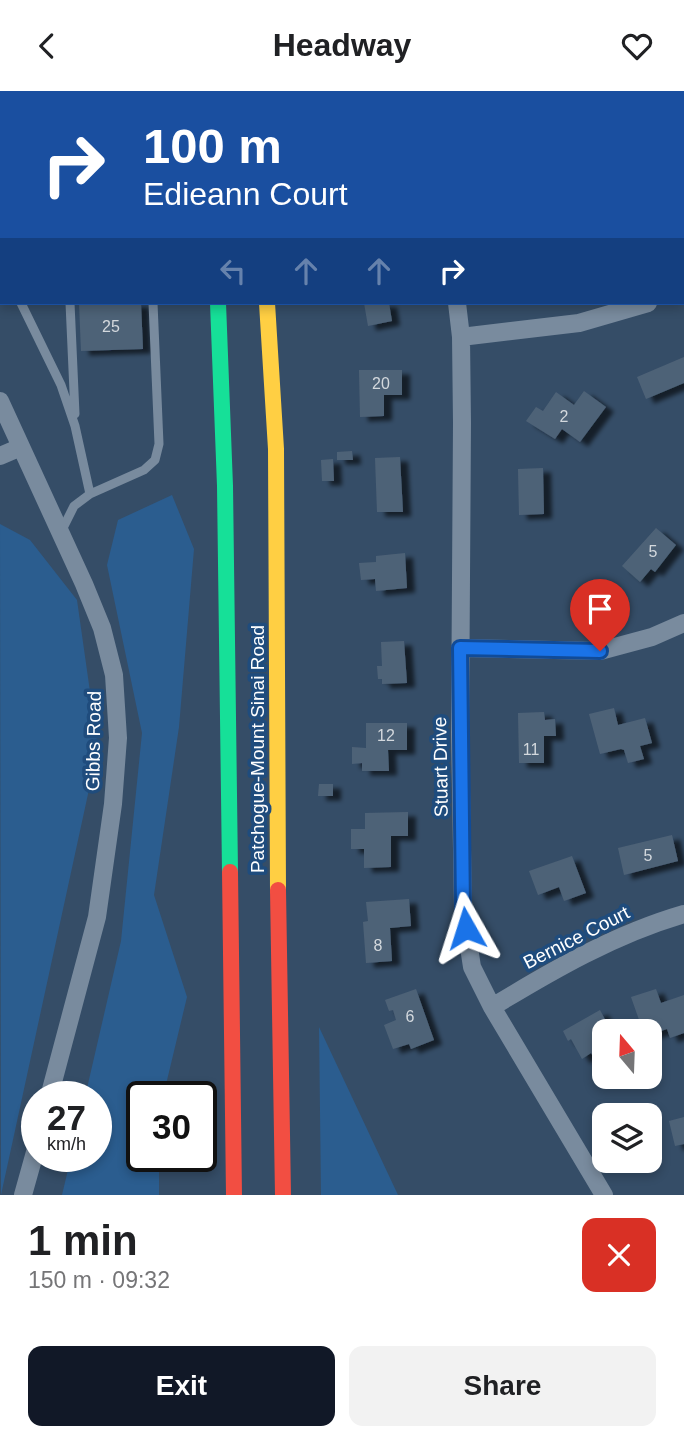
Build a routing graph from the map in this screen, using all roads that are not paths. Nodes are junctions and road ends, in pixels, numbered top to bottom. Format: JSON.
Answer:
{"nodes":[{"id":1,"x":23,"y":305,"type":"edge"},
{"id":2,"x":70,"y":305,"type":"edge"},
{"id":3,"x":153,"y":305,"type":"edge"},
{"id":4,"x":218,"y":305,"type":"edge"},
{"id":5,"x":267,"y":305,"type":"edge"},
{"id":6,"x":457,"y":305,"type":"edge"},
{"id":7,"x":641,"y":305,"type":"edge"},
{"id":8,"x":461,"y":337,"type":"junction"},
{"id":9,"x":0,"y":401,"type":"edge"},
{"id":10,"x":75,"y":426,"type":"junction"},
{"id":11,"x":21,"y":447,"type":"junction"},
{"id":12,"x":0,"y":456,"type":"edge"},
{"id":13,"x":90,"y":494,"type":"junction"},
{"id":14,"x":60,"y":533,"type":"junction"},
{"id":15,"x":684,"y":623,"type":"edge"},
{"id":16,"x":460,"y":648,"type":"junction"},
{"id":17,"x":684,"y":914,"type":"edge"},
{"id":18,"x":492,"y":1007,"type":"junction"},
{"id":19,"x":53,"y":1081,"type":"edge"},
{"id":20,"x":29,"y":1172,"type":"edge"},
{"id":21,"x":23,"y":1195,"type":"edge"},
{"id":22,"x":234,"y":1195,"type":"edge"},
{"id":23,"x":283,"y":1195,"type":"edge"},
{"id":24,"x":604,"y":1195,"type":"edge"}],
"edges":[{"from":1,"to":10,"type":"lane"},
{"from":2,"to":10,"type":"lane"},
{"from":3,"to":13,"type":"lane"},
{"from":4,"to":22,"type":"highway","name":"Patchogue-Mount Sinai Road"},
{"from":5,"to":23,"type":"highway","name":"Patchogue-Mount Sinai Road"},
{"from":6,"to":8,"type":"street","name":"Stuart Drive"},
{"from":7,"to":8,"type":"street"},
{"from":8,"to":16,"type":"street","name":"Stuart Drive"},
{"from":9,"to":11,"type":"street","name":"Gibbs Road"},
{"from":10,"to":13,"type":"lane"},
{"from":11,"to":12,"type":"street"},
{"from":11,"to":14,"type":"street","name":"Gibbs Road"},
{"from":13,"to":14,"type":"lane"},
{"from":14,"to":19,"type":"street","name":"Gibbs Road"},
{"from":15,"to":16,"type":"street"},
{"from":16,"to":18,"type":"street","name":"Stuart Drive"},
{"from":17,"to":18,"type":"street","name":"Bernice Court"},
{"from":18,"to":24,"type":"street","name":"Stuart Drive"},
{"from":20,"to":21,"type":"street"}]}
